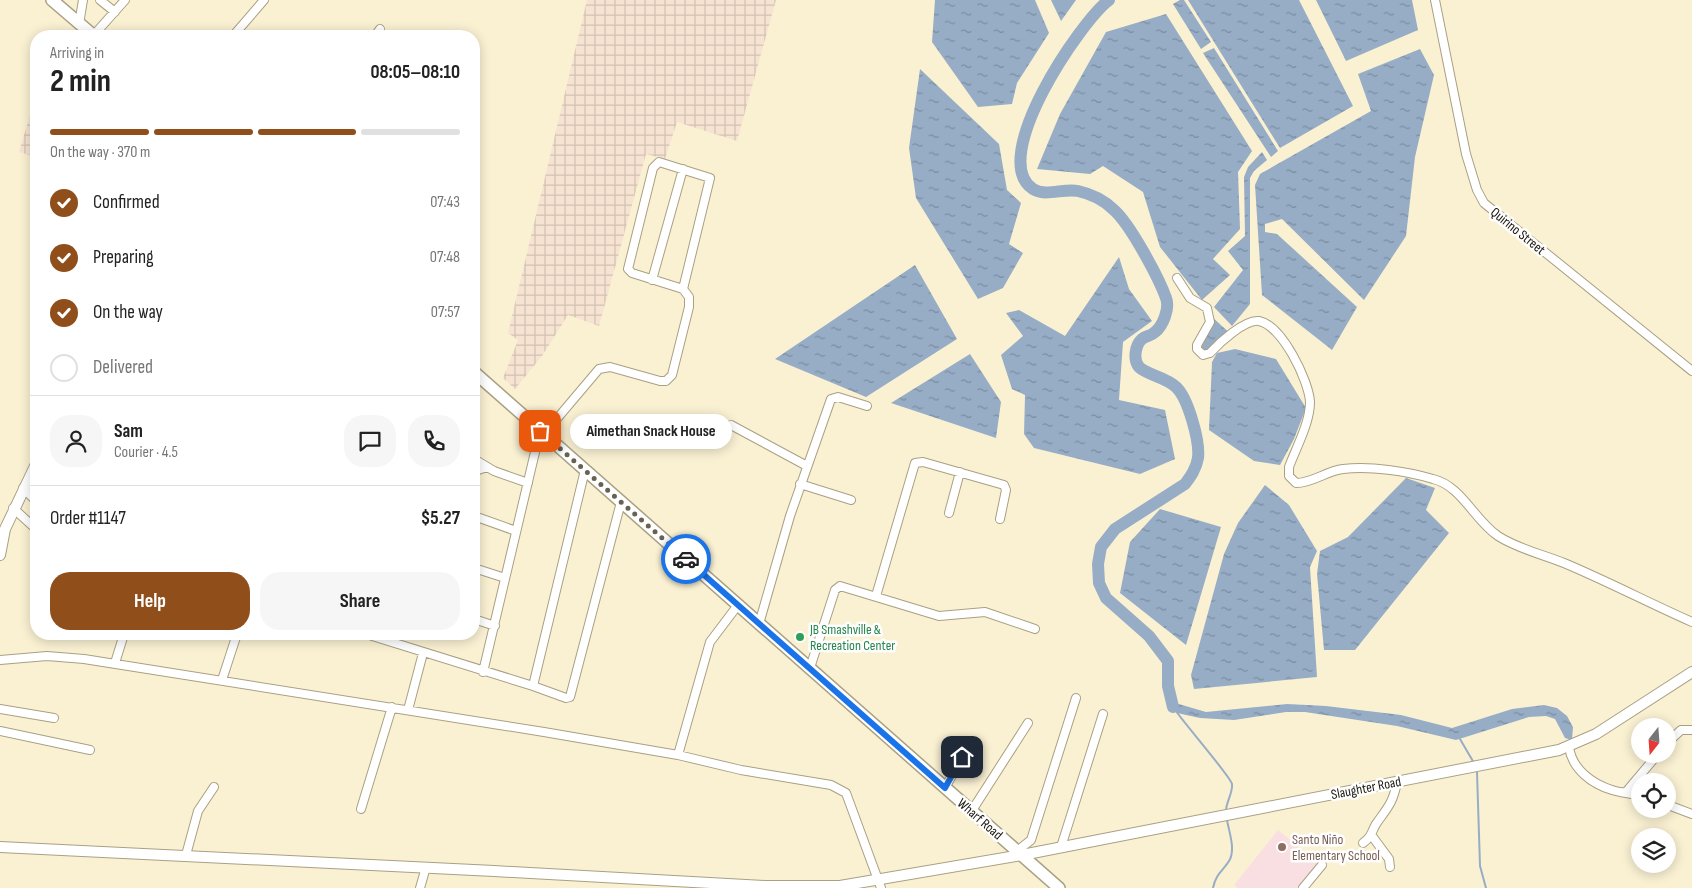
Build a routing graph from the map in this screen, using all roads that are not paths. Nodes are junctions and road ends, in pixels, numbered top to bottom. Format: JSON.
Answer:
{"nodes":[{"id":1,"x":52,"y":0,"type":"edge"},
{"id":2,"x":83,"y":0,"type":"edge"},
{"id":3,"x":100,"y":0,"type":"edge"},
{"id":4,"x":125,"y":0,"type":"edge"},
{"id":5,"x":264,"y":0,"type":"edge"},
{"id":6,"x":1435,"y":0,"type":"edge"},
{"id":7,"x":115,"y":12,"type":"junction"},
{"id":8,"x":79,"y":24,"type":"junction"},
{"id":9,"x":86,"y":30,"type":"edge"},
{"id":10,"x":99,"y":30,"type":"edge"},
{"id":11,"x":238,"y":30,"type":"edge"},
{"id":12,"x":684,"y":169,"type":"junction"},
{"id":13,"x":1177,"y":278,"type":"dead end"},
{"id":14,"x":652,"y":280,"type":"junction"},
{"id":15,"x":683,"y":289,"type":"junction"},
{"id":16,"x":1692,"y":371,"type":"edge"},
{"id":17,"x":480,"y":377,"type":"edge"},
{"id":18,"x":867,"y":406,"type":"dead end"},
{"id":19,"x":731,"y":425,"type":"dead end"},
{"id":20,"x":542,"y":432,"type":"junction"},
{"id":21,"x":480,"y":463,"type":"edge"},
{"id":22,"x":807,"y":466,"type":"junction"},
{"id":23,"x":487,"y":467,"type":"junction"},
{"id":24,"x":480,"y":469,"type":"edge"},
{"id":25,"x":585,"y":470,"type":"junction"},
{"id":26,"x":960,"y":472,"type":"junction"},
{"id":27,"x":30,"y":475,"type":"edge"},
{"id":28,"x":528,"y":483,"type":"junction"},
{"id":29,"x":800,"y":484,"type":"junction"},
{"id":30,"x":23,"y":488,"type":"junction"},
{"id":31,"x":30,"y":495,"type":"edge"},
{"id":32,"x":851,"y":500,"type":"dead end"},
{"id":33,"x":621,"y":502,"type":"junction"},
{"id":34,"x":13,"y":508,"type":"junction"},
{"id":35,"x":949,"y":513,"type":"dead end"},
{"id":36,"x":480,"y":518,"type":"edge"},
{"id":37,"x":1000,"y":519,"type":"dead end"},
{"id":38,"x":30,"y":524,"type":"edge"},
{"id":39,"x":3,"y":528,"type":"edge"},
{"id":40,"x":516,"y":531,"type":"junction"},
{"id":41,"x":0,"y":555,"type":"edge"},
{"id":42,"x":480,"y":570,"type":"edge"},
{"id":43,"x":505,"y":578,"type":"junction"},
{"id":44,"x":876,"y":596,"type":"junction"},
{"id":45,"x":738,"y":605,"type":"junction"},
{"id":46,"x":480,"y":621,"type":"edge"},
{"id":47,"x":1692,"y":622,"type":"edge"},
{"id":48,"x":759,"y":624,"type":"junction"},
{"id":49,"x":495,"y":626,"type":"junction"},
{"id":50,"x":1034,"y":629,"type":"dead end"},
{"id":51,"x":122,"y":640,"type":"edge"},
{"id":52,"x":235,"y":640,"type":"edge"},
{"id":53,"x":385,"y":640,"type":"edge"},
{"id":54,"x":423,"y":652,"type":"junction"},
{"id":55,"x":0,"y":660,"type":"edge"},
{"id":56,"x":115,"y":663,"type":"junction"},
{"id":57,"x":810,"y":668,"type":"junction"},
{"id":58,"x":483,"y":672,"type":"junction"},
{"id":59,"x":1692,"y":672,"type":"edge"},
{"id":60,"x":222,"y":680,"type":"junction"},
{"id":61,"x":533,"y":686,"type":"junction"},
{"id":62,"x":1076,"y":698,"type":"dead end"},
{"id":63,"x":392,"y":707,"type":"junction"},
{"id":64,"x":0,"y":709,"type":"edge"},
{"id":65,"x":408,"y":710,"type":"junction"},
{"id":66,"x":1104,"y":714,"type":"dead end"},
{"id":67,"x":54,"y":718,"type":"dead end"},
{"id":68,"x":1028,"y":723,"type":"dead end"},
{"id":69,"x":1692,"y":730,"type":"edge"},
{"id":70,"x":0,"y":731,"type":"edge"},
{"id":71,"x":1676,"y":735,"type":"edge"},
{"id":72,"x":971,"y":741,"type":"dead end"},
{"id":73,"x":1569,"y":747,"type":"junction"},
{"id":74,"x":90,"y":750,"type":"dead end"},
{"id":75,"x":678,"y":755,"type":"junction"},
{"id":76,"x":1650,"y":763,"type":"edge"},
{"id":77,"x":1397,"y":782,"type":"junction"},
{"id":78,"x":214,"y":787,"type":"dead end"},
{"id":79,"x":945,"y":788,"type":"junction"},
{"id":80,"x":1626,"y":792,"type":"junction"},
{"id":81,"x":1631,"y":793,"type":"edge"},
{"id":82,"x":1676,"y":808,"type":"edge"},
{"id":83,"x":361,"y":809,"type":"dead end"},
{"id":84,"x":972,"y":812,"type":"junction"},
{"id":85,"x":1692,"y":814,"type":"edge"},
{"id":86,"x":1372,"y":836,"type":"junction"},
{"id":87,"x":1363,"y":843,"type":"dead end"},
{"id":88,"x":0,"y":847,"type":"edge"},
{"id":89,"x":1061,"y":847,"type":"junction"},
{"id":90,"x":1020,"y":853,"type":"junction"},
{"id":91,"x":186,"y":855,"type":"junction"},
{"id":92,"x":1322,"y":865,"type":"dead end"},
{"id":93,"x":426,"y":867,"type":"junction"},
{"id":94,"x":1390,"y":867,"type":"dead end"},
{"id":95,"x":657,"y":884,"type":"edge"},
{"id":96,"x":879,"y":884,"type":"edge"},
{"id":97,"x":699,"y":886,"type":"edge"},
{"id":98,"x":840,"y":887,"type":"edge"},
{"id":99,"x":420,"y":888,"type":"edge"},
{"id":100,"x":1059,"y":888,"type":"edge"},
{"id":101,"x":1303,"y":888,"type":"edge"}],
"edges":[{"from":1,"to":8,"type":"main road"},
{"from":2,"to":8,"type":"street"},
{"from":3,"to":7,"type":"street"},
{"from":4,"to":7,"type":"street"},
{"from":5,"to":11,"type":"street"},
{"from":6,"to":16,"type":"street","name":"Quirino Street"},
{"from":7,"to":10,"type":"street"},
{"from":8,"to":9,"type":"main road"},
{"from":12,"to":14,"type":"street"},
{"from":12,"to":14,"type":"street"},
{"from":12,"to":15,"type":"street"},
{"from":13,"to":47,"type":"street"},
{"from":14,"to":15,"type":"street"},
{"from":15,"to":20,"type":"street"},
{"from":17,"to":20,"type":"main road","name":"Wharf Road"},
{"from":18,"to":22,"type":"street"},
{"from":19,"to":22,"type":"street"},
{"from":20,"to":25,"type":"main road","name":"Wharf Road"},
{"from":20,"to":28,"type":"street"},
{"from":21,"to":23,"type":"street"},
{"from":22,"to":29,"type":"street"},
{"from":23,"to":24,"type":"street"},
{"from":23,"to":28,"type":"street"},
{"from":25,"to":33,"type":"main road","name":"Wharf Road"},
{"from":25,"to":61,"type":"street"},
{"from":26,"to":35,"type":"street"},
{"from":26,"to":37,"type":"street"},
{"from":26,"to":44,"type":"street"},
{"from":27,"to":30,"type":"street"},
{"from":28,"to":40,"type":"street"},
{"from":29,"to":32,"type":"street"},
{"from":29,"to":48,"type":"street"},
{"from":30,"to":31,"type":"street"},
{"from":30,"to":34,"type":"street"},
{"from":33,"to":45,"type":"main road","name":"Wharf Road"},
{"from":33,"to":61,"type":"street"},
{"from":34,"to":38,"type":"street"},
{"from":34,"to":39,"type":"street"},
{"from":36,"to":40,"type":"street"},
{"from":39,"to":41,"type":"street"},
{"from":40,"to":43,"type":"street"},
{"from":42,"to":43,"type":"street"},
{"from":43,"to":49,"type":"street"},
{"from":44,"to":50,"type":"street"},
{"from":44,"to":57,"type":"street"},
{"from":45,"to":48,"type":"main road","name":"Wharf Road"},
{"from":45,"to":75,"type":"street"},
{"from":46,"to":49,"type":"street"},
{"from":48,"to":57,"type":"main road","name":"Wharf Road"},
{"from":49,"to":58,"type":"street"},
{"from":51,"to":56,"type":"street"},
{"from":52,"to":60,"type":"street"},
{"from":53,"to":54,"type":"street"},
{"from":54,"to":58,"type":"street"},
{"from":54,"to":65,"type":"street"},
{"from":55,"to":56,"type":"street"},
{"from":56,"to":60,"type":"street"},
{"from":57,"to":79,"type":"main road","name":"Wharf Road"},
{"from":58,"to":61,"type":"street"},
{"from":59,"to":73,"type":"street","name":"Slaughter Road"},
{"from":60,"to":63,"type":"street"},
{"from":62,"to":90,"type":"street"},
{"from":63,"to":65,"type":"street"},
{"from":63,"to":83,"type":"street"},
{"from":64,"to":67,"type":"street"},
{"from":65,"to":75,"type":"street"},
{"from":66,"to":89,"type":"street"},
{"from":68,"to":84,"type":"street"},
{"from":69,"to":71,"type":"street"},
{"from":70,"to":74,"type":"street"},
{"from":72,"to":79,"type":"street"},
{"from":73,"to":77,"type":"street","name":"Slaughter Road"},
{"from":73,"to":80,"type":"street"},
{"from":75,"to":96,"type":"street"},
{"from":76,"to":80,"type":"street"},
{"from":77,"to":86,"type":"street"},
{"from":77,"to":89,"type":"street","name":"Slaughter Road"},
{"from":78,"to":91,"type":"street"},
{"from":79,"to":84,"type":"main road","name":"Wharf Road"},
{"from":80,"to":81,"type":"street"},
{"from":82,"to":85,"type":"street"},
{"from":84,"to":90,"type":"main road","name":"Wharf Road"},
{"from":86,"to":87,"type":"street"},
{"from":86,"to":94,"type":"street"},
{"from":88,"to":91,"type":"street","name":"Slaughter Road"},
{"from":89,"to":90,"type":"street","name":"Slaughter Road"},
{"from":90,"to":96,"type":"street","name":"Slaughter Road"},
{"from":90,"to":100,"type":"main road","name":"Wharf Road"},
{"from":91,"to":93,"type":"street","name":"Slaughter Road"},
{"from":92,"to":101,"type":"street"},
{"from":93,"to":95,"type":"street","name":"Slaughter Road"},
{"from":93,"to":99,"type":"street"},
{"from":95,"to":97,"type":"street","name":"Slaughter Road"},
{"from":96,"to":98,"type":"street","name":"Slaughter Road"},
{"from":97,"to":98,"type":"street","name":"Slaughter Road"}]}
